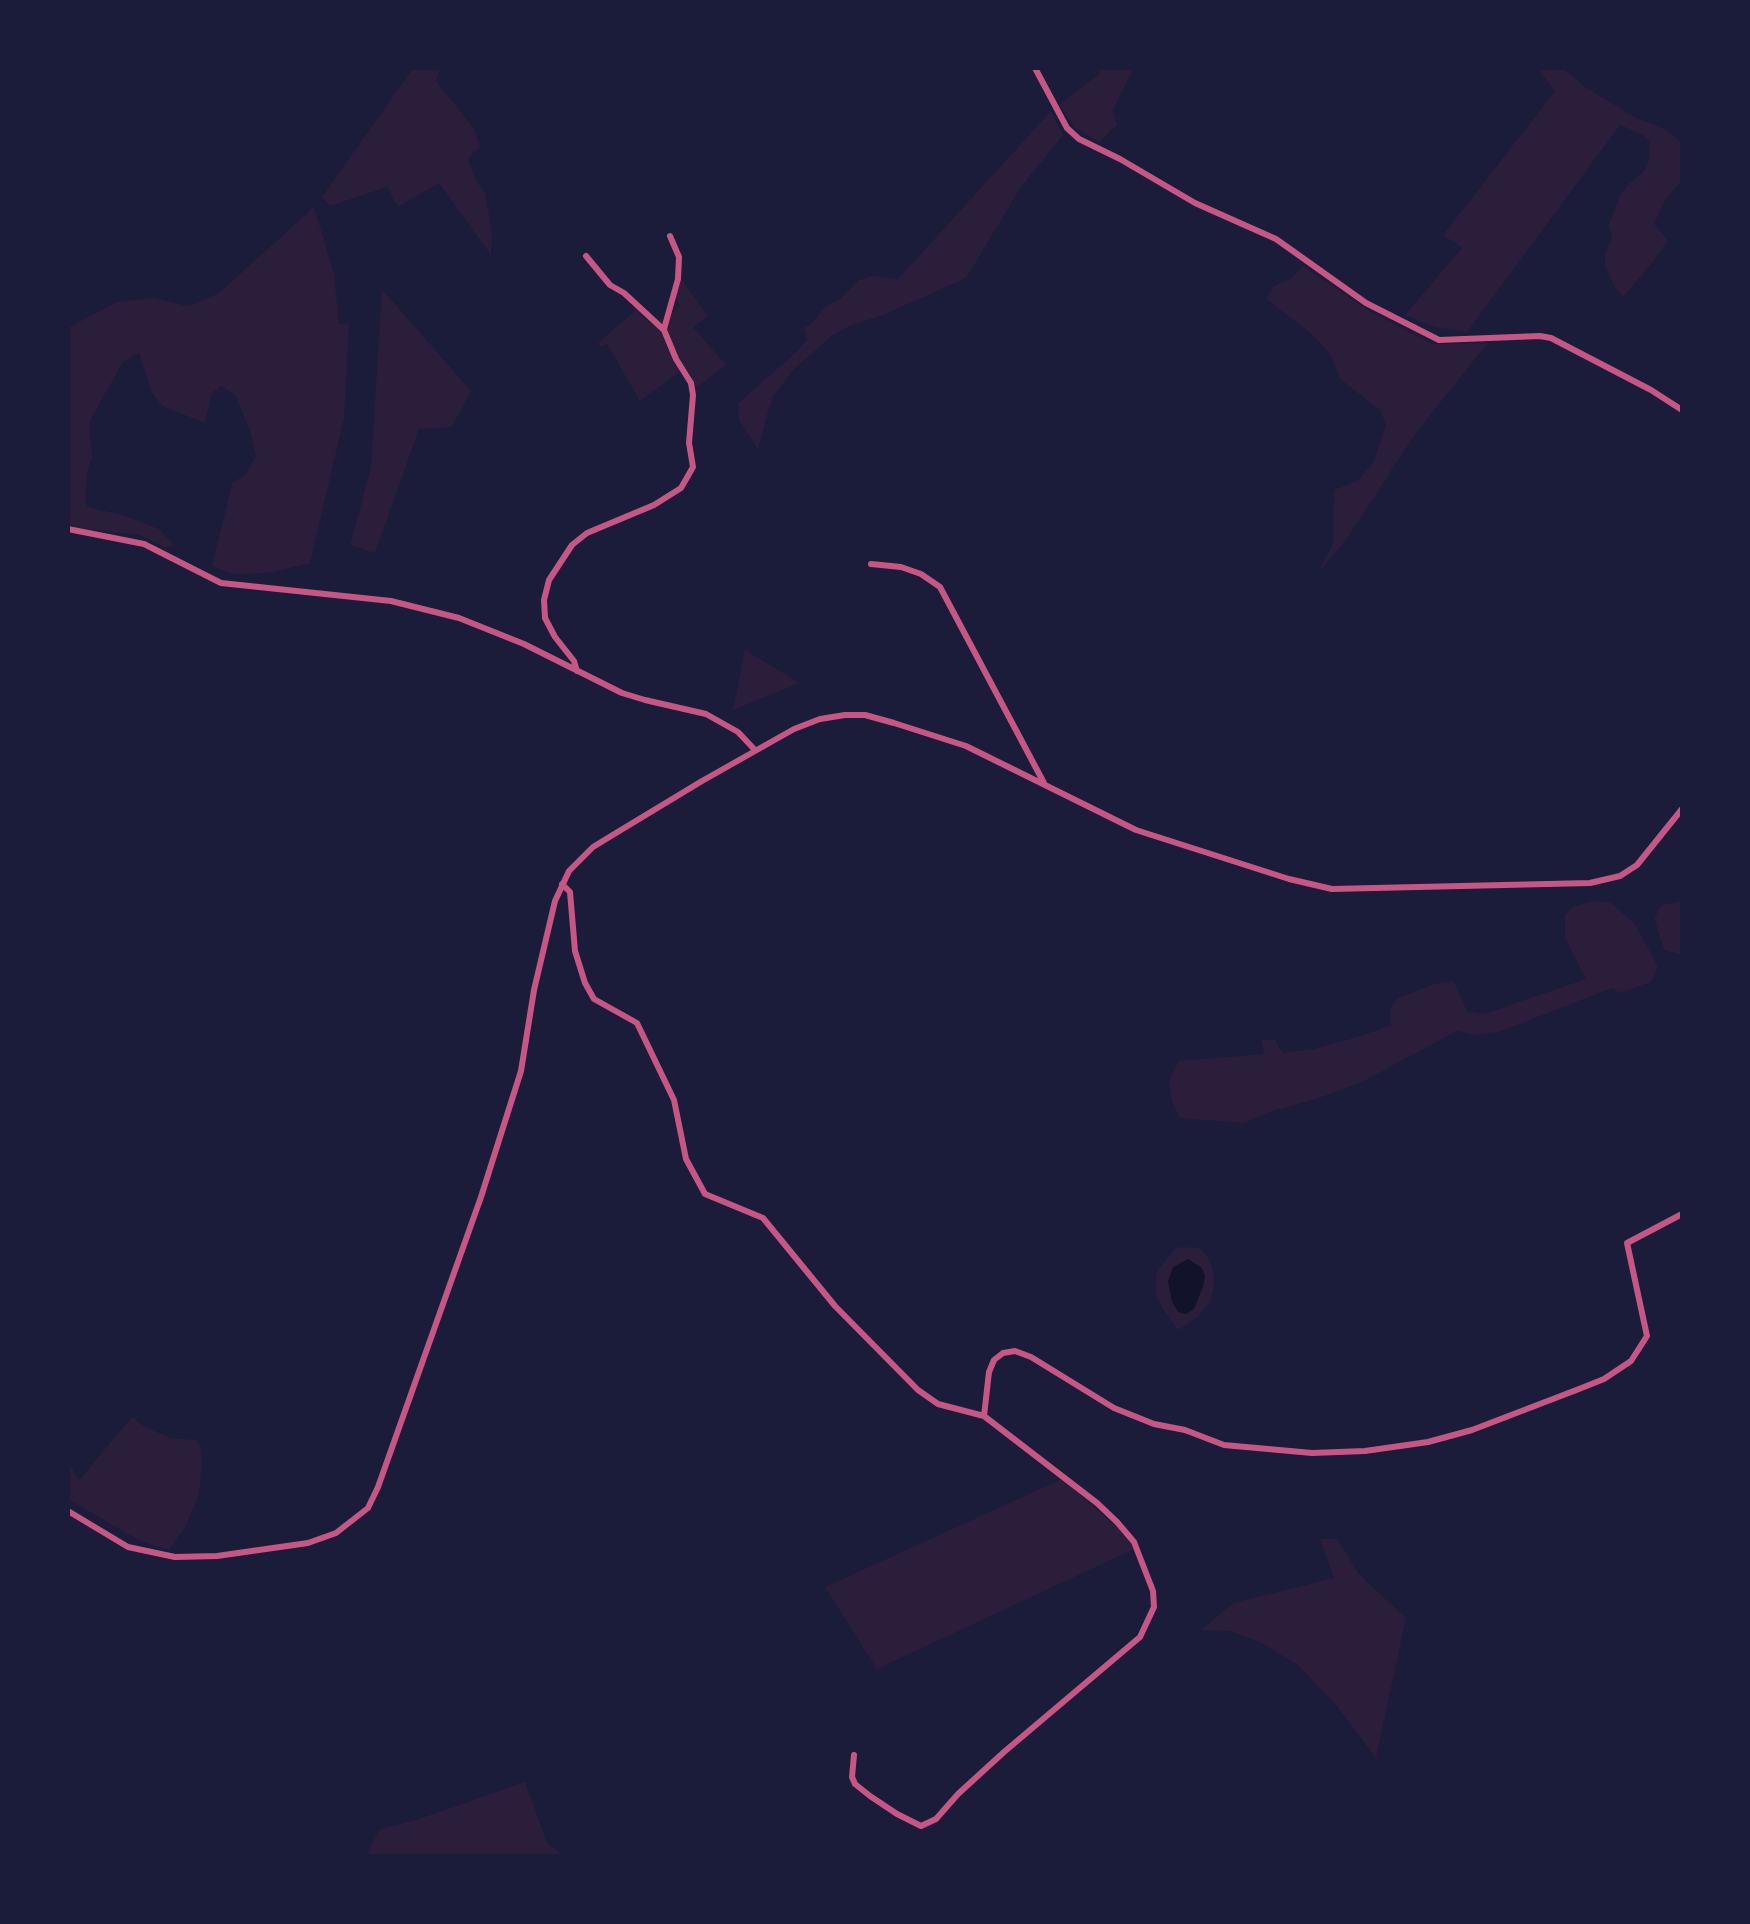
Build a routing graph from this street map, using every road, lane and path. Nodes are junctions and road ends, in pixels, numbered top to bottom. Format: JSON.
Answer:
{"nodes":[{"id":1,"x":1034,"y":68,"type":"edge"},
{"id":2,"x":670,"y":236,"type":"dead end"},
{"id":3,"x":586,"y":256,"type":"dead end"},
{"id":4,"x":664,"y":330,"type":"junction"},
{"id":5,"x":1682,"y":410,"type":"edge"},
{"id":6,"x":68,"y":529,"type":"edge"},
{"id":7,"x":871,"y":564,"type":"dead end"},
{"id":8,"x":578,"y":672,"type":"junction"},
{"id":9,"x":755,"y":750,"type":"junction"},
{"id":10,"x":1045,"y":784,"type":"junction"},
{"id":11,"x":1682,"y":809,"type":"edge"},
{"id":12,"x":562,"y":884,"type":"junction"},
{"id":13,"x":1682,"y":1214,"type":"edge"},
{"id":14,"x":984,"y":1416,"type":"junction"},
{"id":15,"x":68,"y":1511,"type":"edge"},
{"id":16,"x":854,"y":1755,"type":"dead end"}],
"edges":[{"from":1,"to":5,"type":"street"},
{"from":2,"to":4,"type":"street"},
{"from":3,"to":4,"type":"street"},
{"from":4,"to":8,"type":"street"},
{"from":6,"to":8,"type":"street"},
{"from":7,"to":10,"type":"street"},
{"from":8,"to":9,"type":"street"},
{"from":9,"to":10,"type":"street"},
{"from":9,"to":12,"type":"street"},
{"from":10,"to":11,"type":"street"},
{"from":12,"to":14,"type":"street"},
{"from":12,"to":15,"type":"street"},
{"from":13,"to":14,"type":"street"},
{"from":14,"to":16,"type":"street"}]}
